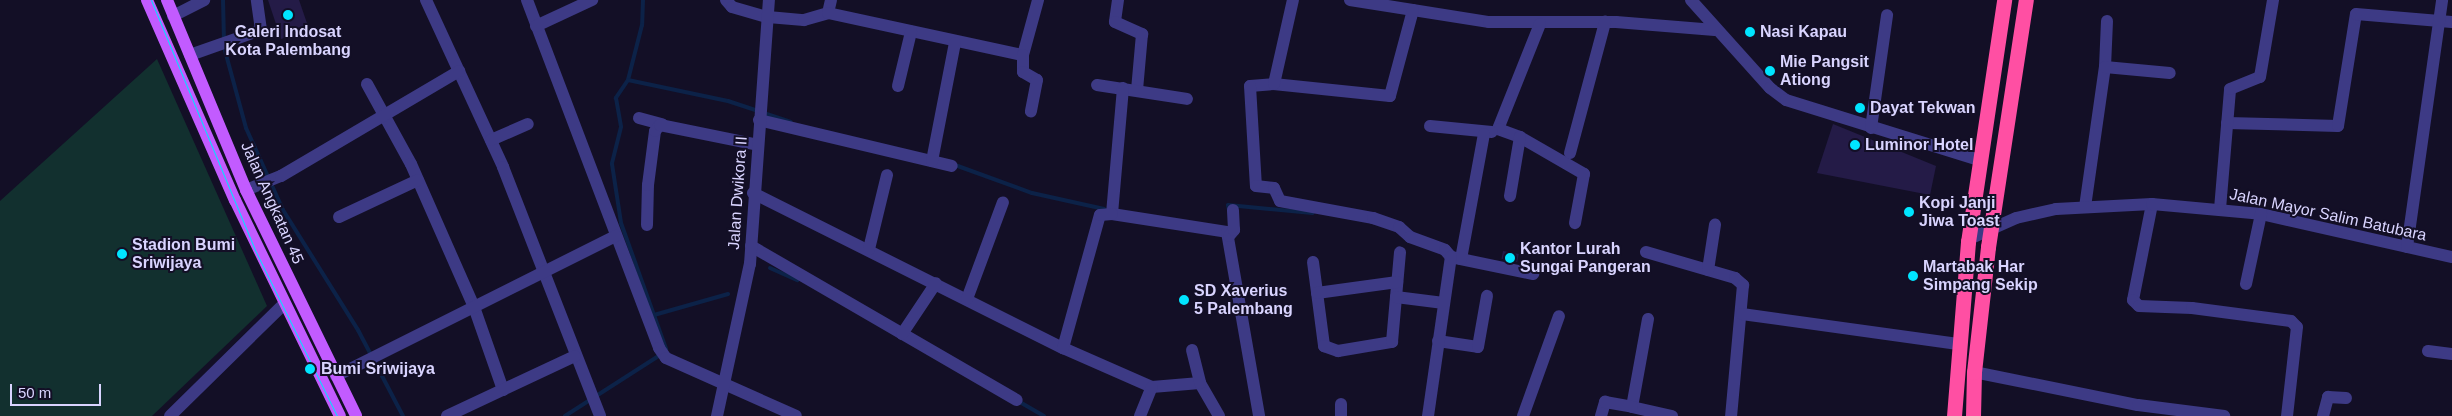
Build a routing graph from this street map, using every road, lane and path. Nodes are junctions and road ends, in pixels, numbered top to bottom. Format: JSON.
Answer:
{"nodes":[{"id":1,"x":147,"y":0,"type":"edge"},
{"id":2,"x":167,"y":0,"type":"edge"},
{"id":3,"x":204,"y":0,"type":"edge"},
{"id":4,"x":256,"y":0,"type":"edge"},
{"id":5,"x":426,"y":0,"type":"edge"},
{"id":6,"x":527,"y":0,"type":"edge"},
{"id":7,"x":592,"y":0,"type":"edge"},
{"id":8,"x":726,"y":0,"type":"edge"},
{"id":9,"x":769,"y":0,"type":"edge"},
{"id":10,"x":1038,"y":0,"type":"edge"},
{"id":11,"x":1118,"y":0,"type":"edge"},
{"id":12,"x":1293,"y":0,"type":"edge"},
{"id":13,"x":1350,"y":0,"type":"edge"},
{"id":14,"x":2004,"y":0,"type":"edge"},
{"id":15,"x":2026,"y":0,"type":"edge"},
{"id":16,"x":2274,"y":0,"type":"edge"},
{"id":17,"x":2442,"y":0,"type":"edge"},
{"id":18,"x":1697,"y":2,"type":"edge"},
{"id":19,"x":830,"y":6,"type":"edge"},
{"id":20,"x":1413,"y":10,"type":"junction"},
{"id":21,"x":1887,"y":15,"type":"dead end"},
{"id":22,"x":173,"y":16,"type":"junction"},
{"id":23,"x":768,"y":18,"type":"junction"},
{"id":24,"x":2446,"y":20,"type":"edge"},
{"id":25,"x":2107,"y":21,"type":"dead end"},
{"id":26,"x":1606,"y":22,"type":"junction"},
{"id":27,"x":1540,"y":24,"type":"junction"},
{"id":28,"x":536,"y":26,"type":"junction"},
{"id":29,"x":1715,"y":30,"type":"junction"},
{"id":30,"x":911,"y":32,"type":"junction"},
{"id":31,"x":956,"y":43,"type":"junction"},
{"id":32,"x":190,"y":55,"type":"junction"},
{"id":33,"x":1023,"y":55,"type":"junction"},
{"id":34,"x":2105,"y":67,"type":"junction"},
{"id":35,"x":459,"y":71,"type":"junction"},
{"id":36,"x":2170,"y":73,"type":"dead end"},
{"id":37,"x":367,"y":84,"type":"dead end"},
{"id":38,"x":1274,"y":84,"type":"junction"},
{"id":39,"x":1098,"y":85,"type":"dead end"},
{"id":40,"x":898,"y":86,"type":"dead end"},
{"id":41,"x":1123,"y":88,"type":"junction"},
{"id":42,"x":1137,"y":90,"type":"junction"},
{"id":43,"x":1187,"y":99,"type":"dead end"},
{"id":44,"x":1031,"y":112,"type":"dead end"},
{"id":45,"x":384,"y":114,"type":"junction"},
{"id":46,"x":760,"y":114,"type":"junction"},
{"id":47,"x":638,"y":118,"type":"dead end"},
{"id":48,"x":2227,"y":123,"type":"junction"},
{"id":49,"x":528,"y":124,"type":"dead end"},
{"id":50,"x":662,"y":124,"type":"junction"},
{"id":51,"x":1430,"y":126,"type":"dead end"},
{"id":52,"x":1871,"y":128,"type":"junction"},
{"id":53,"x":1498,"y":129,"type":"junction"},
{"id":54,"x":1484,"y":134,"type":"junction"},
{"id":55,"x":1520,"y":137,"type":"junction"},
{"id":56,"x":490,"y":140,"type":"junction"},
{"id":57,"x":208,"y":141,"type":"junction"},
{"id":58,"x":758,"y":145,"type":"junction"},
{"id":59,"x":230,"y":152,"type":"junction"},
{"id":60,"x":1570,"y":154,"type":"dead end"},
{"id":61,"x":932,"y":159,"type":"junction"},
{"id":62,"x":1979,"y":160,"type":"junction"},
{"id":63,"x":952,"y":166,"type":"dead end"},
{"id":64,"x":887,"y":175,"type":"dead end"},
{"id":65,"x":418,"y":180,"type":"junction"},
{"id":66,"x":246,"y":190,"type":"junction"},
{"id":67,"x":753,"y":193,"type":"junction"},
{"id":68,"x":1510,"y":196,"type":"dead end"},
{"id":69,"x":1003,"y":202,"type":"dead end"},
{"id":70,"x":2152,"y":204,"type":"junction"},
{"id":71,"x":2085,"y":207,"type":"junction"},
{"id":72,"x":2220,"y":208,"type":"junction"},
{"id":73,"x":1112,"y":210,"type":"junction"},
{"id":74,"x":1233,"y":210,"type":"dead end"},
{"id":75,"x":2261,"y":214,"type":"junction"},
{"id":76,"x":339,"y":217,"type":"dead end"},
{"id":77,"x":1575,"y":223,"type":"dead end"},
{"id":78,"x":1715,"y":224,"type":"dead end"},
{"id":79,"x":647,"y":225,"type":"dead end"},
{"id":80,"x":1992,"y":229,"type":"junction"},
{"id":81,"x":616,"y":236,"type":"junction"},
{"id":82,"x":1229,"y":236,"type":"junction"},
{"id":83,"x":1969,"y":239,"type":"junction"},
{"id":84,"x":752,"y":246,"type":"junction"},
{"id":85,"x":2406,"y":247,"type":"junction"},
{"id":86,"x":869,"y":249,"type":"junction"},
{"id":87,"x":1400,"y":252,"type":"dead end"},
{"id":88,"x":1646,"y":252,"type":"dead end"},
{"id":89,"x":2452,"y":256,"type":"edge"},
{"id":90,"x":1456,"y":258,"type":"junction"},
{"id":91,"x":1313,"y":262,"type":"dead end"},
{"id":92,"x":1708,"y":270,"type":"junction"},
{"id":93,"x":544,"y":272,"type":"junction"},
{"id":94,"x":1533,"y":274,"type":"dead end"},
{"id":95,"x":1397,"y":282,"type":"junction"},
{"id":96,"x":936,"y":283,"type":"junction"},
{"id":97,"x":2246,"y":284,"type":"dead end"},
{"id":98,"x":1317,"y":293,"type":"junction"},
{"id":99,"x":1487,"y":296,"type":"dead end"},
{"id":100,"x":1396,"y":297,"type":"junction"},
{"id":101,"x":967,"y":299,"type":"junction"},
{"id":102,"x":1444,"y":303,"type":"junction"},
{"id":103,"x":284,"y":304,"type":"junction"},
{"id":104,"x":474,"y":307,"type":"junction"},
{"id":105,"x":1742,"y":314,"type":"junction"},
{"id":106,"x":1559,"y":316,"type":"dead end"},
{"id":107,"x":1648,"y":319,"type":"dead end"},
{"id":108,"x":902,"y":334,"type":"junction"},
{"id":109,"x":1438,"y":341,"type":"junction"},
{"id":110,"x":1958,"y":344,"type":"junction"},
{"id":111,"x":1064,"y":348,"type":"junction"},
{"id":112,"x":1192,"y":350,"type":"dead end"},
{"id":113,"x":2428,"y":351,"type":"dead end"},
{"id":114,"x":2452,"y":354,"type":"edge"},
{"id":115,"x":575,"y":356,"type":"junction"},
{"id":116,"x":1974,"y":372,"type":"junction"},
{"id":117,"x":336,"y":376,"type":"junction"},
{"id":118,"x":1200,"y":382,"type":"junction"},
{"id":119,"x":724,"y":385,"type":"junction"},
{"id":120,"x":1152,"y":387,"type":"junction"},
{"id":121,"x":503,"y":390,"type":"junction"},
{"id":122,"x":2346,"y":398,"type":"dead end"},
{"id":123,"x":1017,"y":400,"type":"dead end"},
{"id":124,"x":1632,"y":407,"type":"junction"},
{"id":125,"x":2137,"y":410,"type":"edge"},
{"id":126,"x":599,"y":414,"type":"edge"},
{"id":127,"x":170,"y":416,"type":"edge"},
{"id":128,"x":340,"y":416,"type":"edge"},
{"id":129,"x":356,"y":416,"type":"edge"},
{"id":130,"x":447,"y":416,"type":"edge"},
{"id":131,"x":716,"y":416,"type":"edge"},
{"id":132,"x":796,"y":416,"type":"edge"},
{"id":133,"x":1140,"y":416,"type":"edge"},
{"id":134,"x":1219,"y":416,"type":"edge"},
{"id":135,"x":1259,"y":416,"type":"edge"},
{"id":136,"x":1428,"y":416,"type":"edge"},
{"id":137,"x":1523,"y":416,"type":"edge"},
{"id":138,"x":1601,"y":416,"type":"edge"},
{"id":139,"x":1672,"y":416,"type":"edge"},
{"id":140,"x":1731,"y":416,"type":"edge"},
{"id":141,"x":1954,"y":416,"type":"edge"},
{"id":142,"x":1973,"y":416,"type":"edge"},
{"id":143,"x":2224,"y":416,"type":"edge"},
{"id":144,"x":2287,"y":416,"type":"edge"},
{"id":145,"x":2323,"y":416,"type":"edge"}],
"edges":[{"from":1,"to":57,"type":"main road"},
{"from":2,"to":22,"type":"main road","name":"Jalan Angkatan 45"},
{"from":3,"to":22,"type":"street"},
{"from":4,"to":32,"type":"street"},
{"from":5,"to":35,"type":"street"},
{"from":6,"to":28,"type":"street"},
{"from":7,"to":28,"type":"street"},
{"from":8,"to":23,"type":"street"},
{"from":9,"to":23,"type":"street","name":"Jalan Dwikora II"},
{"from":10,"to":33,"type":"street"},
{"from":11,"to":42,"type":"street"},
{"from":12,"to":38,"type":"street"},
{"from":13,"to":20,"type":"street"},
{"from":14,"to":62,"type":"highway"},
{"from":15,"to":80,"type":"highway"},
{"from":16,"to":48,"type":"street"},
{"from":17,"to":24,"type":"street"},
{"from":18,"to":29,"type":"street"},
{"from":19,"to":23,"type":"street"},
{"from":19,"to":30,"type":"street"},
{"from":20,"to":27,"type":"street"},
{"from":20,"to":38,"type":"street"},
{"from":21,"to":52,"type":"street"},
{"from":22,"to":32,"type":"main road","name":"Jalan Angkatan 45"},
{"from":23,"to":46,"type":"street","name":"Jalan Dwikora II"},
{"from":24,"to":48,"type":"street"},
{"from":24,"to":85,"type":"street"},
{"from":25,"to":34,"type":"street"},
{"from":26,"to":27,"type":"street"},
{"from":26,"to":29,"type":"street"},
{"from":26,"to":60,"type":"street"},
{"from":27,"to":53,"type":"street"},
{"from":28,"to":81,"type":"street"},
{"from":29,"to":52,"type":"street"},
{"from":30,"to":31,"type":"street"},
{"from":30,"to":40,"type":"street"},
{"from":31,"to":33,"type":"street"},
{"from":31,"to":61,"type":"street"},
{"from":32,"to":59,"type":"main road","name":"Jalan Angkatan 45"},
{"from":33,"to":44,"type":"street"},
{"from":34,"to":36,"type":"street"},
{"from":34,"to":71,"type":"street"},
{"from":35,"to":45,"type":"street"},
{"from":35,"to":56,"type":"street"},
{"from":37,"to":45,"type":"street"},
{"from":38,"to":90,"type":"street"},
{"from":39,"to":41,"type":"street"},
{"from":41,"to":42,"type":"street"},
{"from":41,"to":73,"type":"street"},
{"from":42,"to":43,"type":"street"},
{"from":45,"to":65,"type":"street"},
{"from":45,"to":66,"type":"street"},
{"from":46,"to":58,"type":"street","name":"Jalan Dwikora II"},
{"from":46,"to":61,"type":"street"},
{"from":47,"to":50,"type":"street"},
{"from":48,"to":72,"type":"street"},
{"from":49,"to":56,"type":"street"},
{"from":50,"to":58,"type":"street"},
{"from":50,"to":79,"type":"street"},
{"from":51,"to":54,"type":"street"},
{"from":52,"to":62,"type":"street"},
{"from":53,"to":54,"type":"street"},
{"from":53,"to":55,"type":"street"},
{"from":54,"to":90,"type":"street"},
{"from":55,"to":68,"type":"street"},
{"from":55,"to":77,"type":"street"},
{"from":56,"to":93,"type":"street"},
{"from":57,"to":59,"type":"main road"},
{"from":57,"to":103,"type":"main road"},
{"from":58,"to":67,"type":"street","name":"Jalan Dwikora II"},
{"from":59,"to":66,"type":"main road","name":"Jalan Angkatan 45"},
{"from":61,"to":63,"type":"street"},
{"from":62,"to":83,"type":"highway"},
{"from":64,"to":86,"type":"street"},
{"from":65,"to":76,"type":"street"},
{"from":65,"to":104,"type":"street"},
{"from":66,"to":117,"type":"main road","name":"Jalan Angkatan 45"},
{"from":67,"to":84,"type":"street","name":"Jalan Dwikora II"},
{"from":67,"to":86,"type":"street"},
{"from":69,"to":101,"type":"street"},
{"from":70,"to":71,"type":"street","name":"Jalan Mayor Salim Batubara"},
{"from":70,"to":72,"type":"street","name":"Jalan Mayor Salim Batubara"},
{"from":70,"to":144,"type":"street"},
{"from":71,"to":80,"type":"street","name":"Jalan Mayor Salim Batubara"},
{"from":72,"to":75,"type":"street","name":"Jalan Mayor Salim Batubara"},
{"from":73,"to":82,"type":"street"},
{"from":73,"to":111,"type":"street"},
{"from":74,"to":82,"type":"street"},
{"from":75,"to":85,"type":"street","name":"Jalan Mayor Salim Batubara"},
{"from":75,"to":97,"type":"street"},
{"from":78,"to":92,"type":"street"},
{"from":80,"to":83,"type":"street","name":"Jalan Mayor Salim Batubara"},
{"from":80,"to":116,"type":"highway"},
{"from":81,"to":93,"type":"street"},
{"from":81,"to":119,"type":"street"},
{"from":82,"to":135,"type":"street"},
{"from":83,"to":110,"type":"highway"},
{"from":84,"to":108,"type":"street"},
{"from":84,"to":119,"type":"street","name":"Jalan Dwikora II"},
{"from":85,"to":89,"type":"street","name":"Jalan Mayor Salim Batubara"},
{"from":86,"to":96,"type":"street"},
{"from":87,"to":95,"type":"street"},
{"from":88,"to":92,"type":"street"},
{"from":90,"to":94,"type":"street"},
{"from":90,"to":102,"type":"street"},
{"from":91,"to":98,"type":"street"},
{"from":92,"to":105,"type":"street"},
{"from":93,"to":104,"type":"street"},
{"from":93,"to":115,"type":"street"},
{"from":95,"to":98,"type":"street"},
{"from":95,"to":100,"type":"street"},
{"from":96,"to":101,"type":"street"},
{"from":96,"to":108,"type":"street"},
{"from":98,"to":100,"type":"street"},
{"from":99,"to":109,"type":"street"},
{"from":100,"to":102,"type":"street"},
{"from":101,"to":111,"type":"street"},
{"from":102,"to":109,"type":"street"},
{"from":103,"to":127,"type":"street"},
{"from":103,"to":128,"type":"main road"},
{"from":104,"to":117,"type":"street"},
{"from":104,"to":121,"type":"street"},
{"from":105,"to":110,"type":"street"},
{"from":105,"to":140,"type":"street"},
{"from":106,"to":137,"type":"street"},
{"from":107,"to":124,"type":"street"},
{"from":108,"to":123,"type":"street"},
{"from":109,"to":136,"type":"street"},
{"from":110,"to":141,"type":"highway"},
{"from":111,"to":120,"type":"street"},
{"from":112,"to":118,"type":"street"},
{"from":113,"to":114,"type":"street"},
{"from":115,"to":121,"type":"street"},
{"from":115,"to":126,"type":"street"},
{"from":116,"to":125,"type":"street"},
{"from":116,"to":142,"type":"highway"},
{"from":117,"to":129,"type":"main road","name":"Jalan Angkatan 45"},
{"from":118,"to":120,"type":"street"},
{"from":118,"to":134,"type":"street"},
{"from":119,"to":131,"type":"street","name":"Jalan Dwikora II"},
{"from":119,"to":132,"type":"street"},
{"from":120,"to":133,"type":"street"},
{"from":121,"to":130,"type":"street"},
{"from":122,"to":145,"type":"street"},
{"from":124,"to":138,"type":"street"},
{"from":124,"to":139,"type":"street"},
{"from":125,"to":143,"type":"street"}]}
